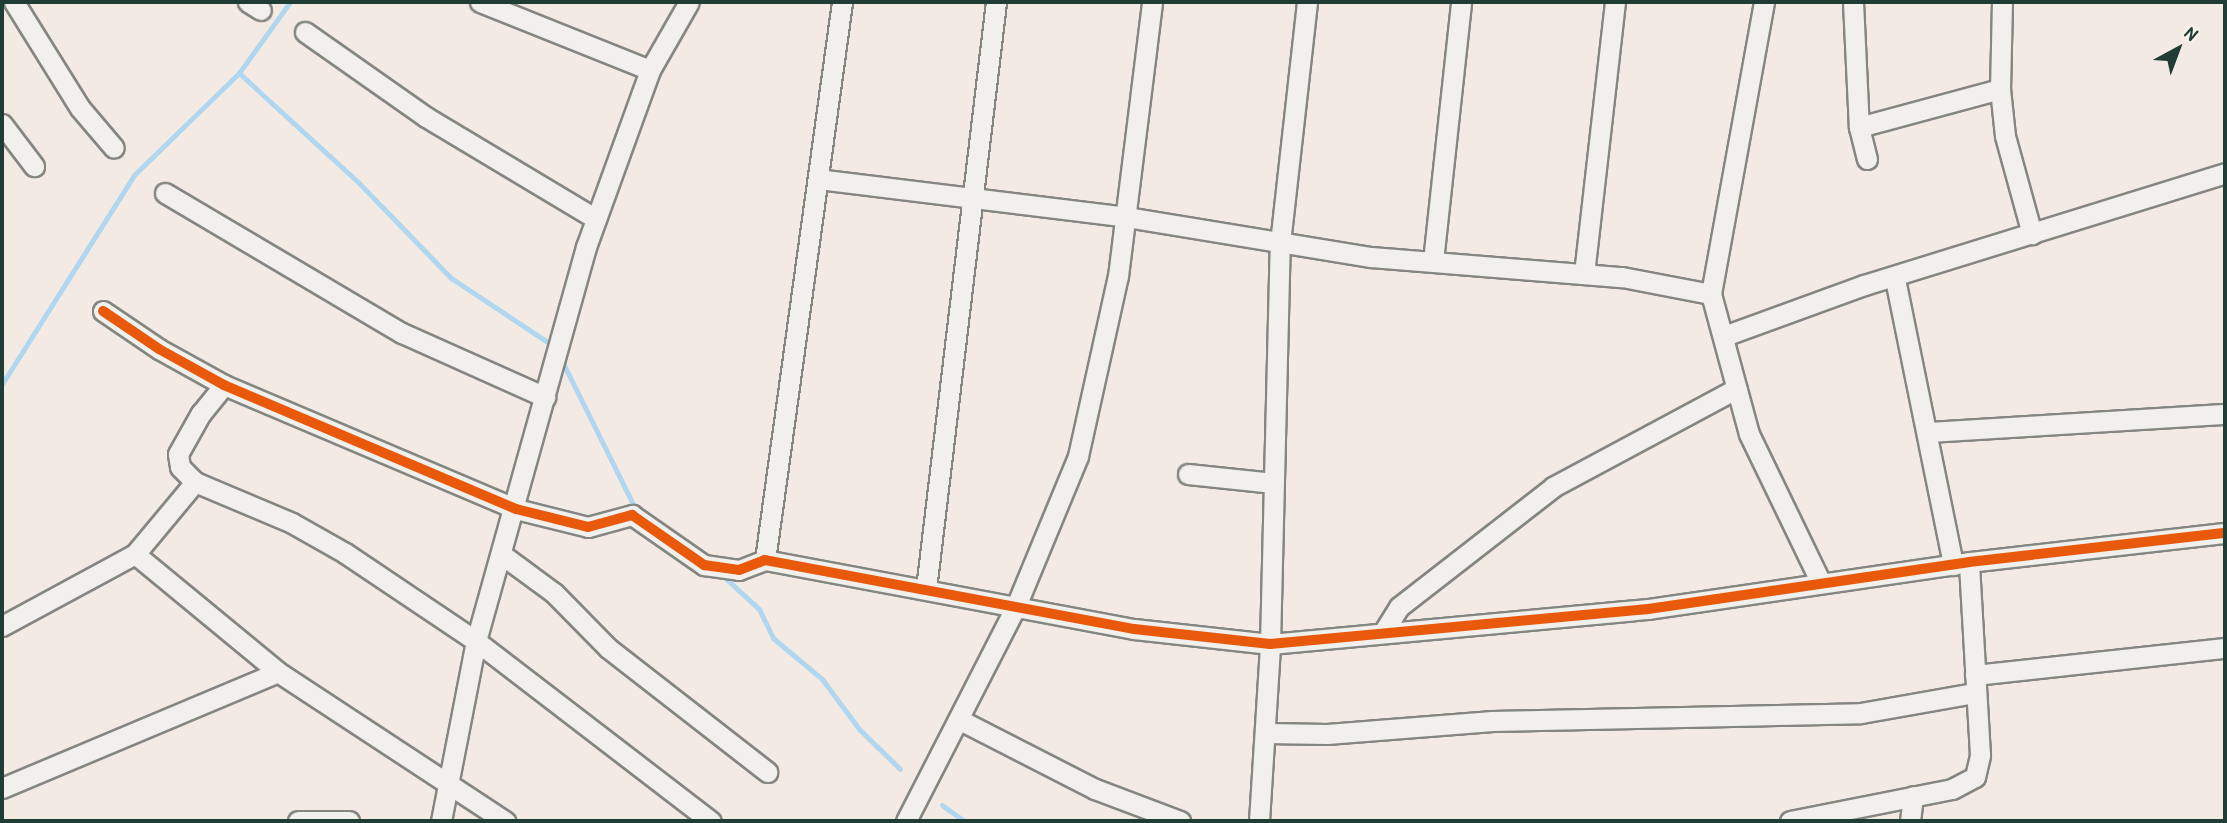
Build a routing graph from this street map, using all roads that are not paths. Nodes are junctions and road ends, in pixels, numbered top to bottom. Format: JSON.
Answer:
{"nodes":[{"id":1,"x":13,"y":2,"type":"edge"},
{"id":2,"x":480,"y":2,"type":"edge"},
{"id":3,"x":689,"y":2,"type":"edge"},
{"id":4,"x":842,"y":2,"type":"edge"},
{"id":5,"x":996,"y":2,"type":"edge"},
{"id":6,"x":1152,"y":2,"type":"edge"},
{"id":7,"x":1307,"y":2,"type":"edge"},
{"id":8,"x":1461,"y":2,"type":"edge"},
{"id":9,"x":1615,"y":2,"type":"edge"},
{"id":10,"x":1764,"y":2,"type":"edge"},
{"id":11,"x":1853,"y":2,"type":"edge"},
{"id":12,"x":2002,"y":2,"type":"edge"},
{"id":13,"x":2,"y":11,"type":"edge"},
{"id":14,"x":305,"y":32,"type":"dead end"},
{"id":15,"x":650,"y":70,"type":"junction"},
{"id":16,"x":2000,"y":89,"type":"junction"},
{"id":17,"x":2,"y":124,"type":"edge"},
{"id":18,"x":1859,"y":127,"type":"junction"},
{"id":19,"x":114,"y":148,"type":"dead end"},
{"id":20,"x":1867,"y":159,"type":"dead end"},
{"id":21,"x":34,"y":166,"type":"dead end"},
{"id":22,"x":2225,"y":173,"type":"edge"},
{"id":23,"x":818,"y":180,"type":"junction"},
{"id":24,"x":165,"y":193,"type":"dead end"},
{"id":25,"x":975,"y":198,"type":"junction"},
{"id":26,"x":1126,"y":217,"type":"junction"},
{"id":27,"x":594,"y":218,"type":"junction"},
{"id":28,"x":2032,"y":234,"type":"junction"},
{"id":29,"x":1280,"y":243,"type":"junction"},
{"id":30,"x":1433,"y":261,"type":"junction"},
{"id":31,"x":1584,"y":274,"type":"junction"},
{"id":32,"x":1895,"y":279,"type":"junction"},
{"id":33,"x":1711,"y":294,"type":"junction"},
{"id":34,"x":103,"y":311,"type":"dead end"},
{"id":35,"x":1724,"y":336,"type":"junction"},
{"id":36,"x":224,"y":385,"type":"junction"},
{"id":37,"x":1736,"y":389,"type":"junction"},
{"id":38,"x":545,"y":397,"type":"junction"},
{"id":39,"x":2225,"y":414,"type":"edge"},
{"id":40,"x":1930,"y":432,"type":"junction"},
{"id":41,"x":1188,"y":474,"type":"dead end"},
{"id":42,"x":195,"y":482,"type":"junction"},
{"id":43,"x":1274,"y":483,"type":"junction"},
{"id":44,"x":516,"y":509,"type":"junction"},
{"id":45,"x":2225,"y":533,"type":"edge"},
{"id":46,"x":135,"y":554,"type":"junction"},
{"id":47,"x":502,"y":554,"type":"junction"},
{"id":48,"x":765,"y":560,"type":"junction"},
{"id":49,"x":1961,"y":563,"type":"junction"},
{"id":50,"x":1821,"y":583,"type":"junction"},
{"id":51,"x":926,"y":589,"type":"junction"},
{"id":52,"x":1016,"y":606,"type":"junction"},
{"id":53,"x":2,"y":626,"type":"edge"},
{"id":54,"x":1384,"y":631,"type":"junction"},
{"id":55,"x":477,"y":641,"type":"junction"},
{"id":56,"x":1270,"y":644,"type":"junction"},
{"id":57,"x":2225,"y":648,"type":"edge"},
{"id":58,"x":278,"y":672,"type":"junction"},
{"id":59,"x":1975,"y":684,"type":"junction"},
{"id":60,"x":960,"y":720,"type":"junction"},
{"id":61,"x":1266,"y":733,"type":"junction"},
{"id":62,"x":767,"y":772,"type":"dead end"},
{"id":63,"x":449,"y":784,"type":"junction"},
{"id":64,"x":2,"y":788,"type":"edge"},
{"id":65,"x":1913,"y":796,"type":"junction"},
{"id":66,"x":298,"y":821,"type":"edge"},
{"id":67,"x":349,"y":821,"type":"edge"},
{"id":68,"x":441,"y":821,"type":"edge"},
{"id":69,"x":505,"y":821,"type":"edge"},
{"id":70,"x":711,"y":821,"type":"edge"},
{"id":71,"x":906,"y":821,"type":"edge"},
{"id":72,"x":1180,"y":821,"type":"edge"},
{"id":73,"x":1259,"y":821,"type":"edge"},
{"id":74,"x":1790,"y":821,"type":"edge"},
{"id":75,"x":1910,"y":821,"type":"edge"}],
"edges":[{"from":1,"to":13,"type":"street"},
{"from":1,"to":19,"type":"street"},
{"from":2,"to":15,"type":"street"},
{"from":3,"to":15,"type":"street"},
{"from":4,"to":23,"type":"street"},
{"from":5,"to":25,"type":"street"},
{"from":6,"to":26,"type":"street"},
{"from":7,"to":29,"type":"street"},
{"from":8,"to":30,"type":"street"},
{"from":9,"to":31,"type":"street"},
{"from":10,"to":33,"type":"street"},
{"from":11,"to":18,"type":"street"},
{"from":12,"to":16,"type":"street"},
{"from":14,"to":27,"type":"street"},
{"from":15,"to":27,"type":"street"},
{"from":16,"to":18,"type":"street"},
{"from":16,"to":28,"type":"street"},
{"from":17,"to":21,"type":"street"},
{"from":18,"to":20,"type":"street"},
{"from":22,"to":28,"type":"street"},
{"from":23,"to":25,"type":"street"},
{"from":23,"to":48,"type":"street"},
{"from":24,"to":38,"type":"street"},
{"from":25,"to":26,"type":"street"},
{"from":25,"to":51,"type":"street"},
{"from":26,"to":29,"type":"street"},
{"from":26,"to":52,"type":"street"},
{"from":27,"to":38,"type":"street"},
{"from":28,"to":32,"type":"street"},
{"from":29,"to":30,"type":"street"},
{"from":29,"to":43,"type":"street"},
{"from":30,"to":31,"type":"street"},
{"from":31,"to":33,"type":"street"},
{"from":32,"to":35,"type":"street"},
{"from":32,"to":40,"type":"street"},
{"from":33,"to":35,"type":"street"},
{"from":34,"to":36,"type":"street"},
{"from":35,"to":37,"type":"street"},
{"from":36,"to":42,"type":"street"},
{"from":36,"to":44,"type":"street"},
{"from":37,"to":50,"type":"street"},
{"from":37,"to":54,"type":"street"},
{"from":38,"to":44,"type":"street"},
{"from":39,"to":40,"type":"street"},
{"from":40,"to":49,"type":"street"},
{"from":41,"to":43,"type":"street"},
{"from":42,"to":46,"type":"street"},
{"from":42,"to":55,"type":"street"},
{"from":43,"to":56,"type":"street"},
{"from":44,"to":47,"type":"street"},
{"from":44,"to":48,"type":"street"},
{"from":45,"to":49,"type":"street"},
{"from":46,"to":53,"type":"street"},
{"from":46,"to":58,"type":"street"},
{"from":47,"to":55,"type":"street"},
{"from":47,"to":62,"type":"street"},
{"from":48,"to":51,"type":"street"},
{"from":49,"to":50,"type":"street"},
{"from":49,"to":59,"type":"street"},
{"from":50,"to":54,"type":"street"},
{"from":51,"to":52,"type":"street"},
{"from":52,"to":56,"type":"street"},
{"from":52,"to":60,"type":"street"},
{"from":54,"to":56,"type":"street"},
{"from":55,"to":63,"type":"street"},
{"from":55,"to":70,"type":"street"},
{"from":56,"to":61,"type":"street"},
{"from":57,"to":59,"type":"street"},
{"from":58,"to":63,"type":"street"},
{"from":58,"to":64,"type":"street"},
{"from":59,"to":61,"type":"street"},
{"from":59,"to":65,"type":"street"},
{"from":60,"to":71,"type":"street"},
{"from":60,"to":72,"type":"street"},
{"from":61,"to":73,"type":"street"},
{"from":63,"to":68,"type":"street"},
{"from":63,"to":69,"type":"street"},
{"from":65,"to":74,"type":"street"},
{"from":65,"to":75,"type":"street"},
{"from":66,"to":67,"type":"street"}]}
